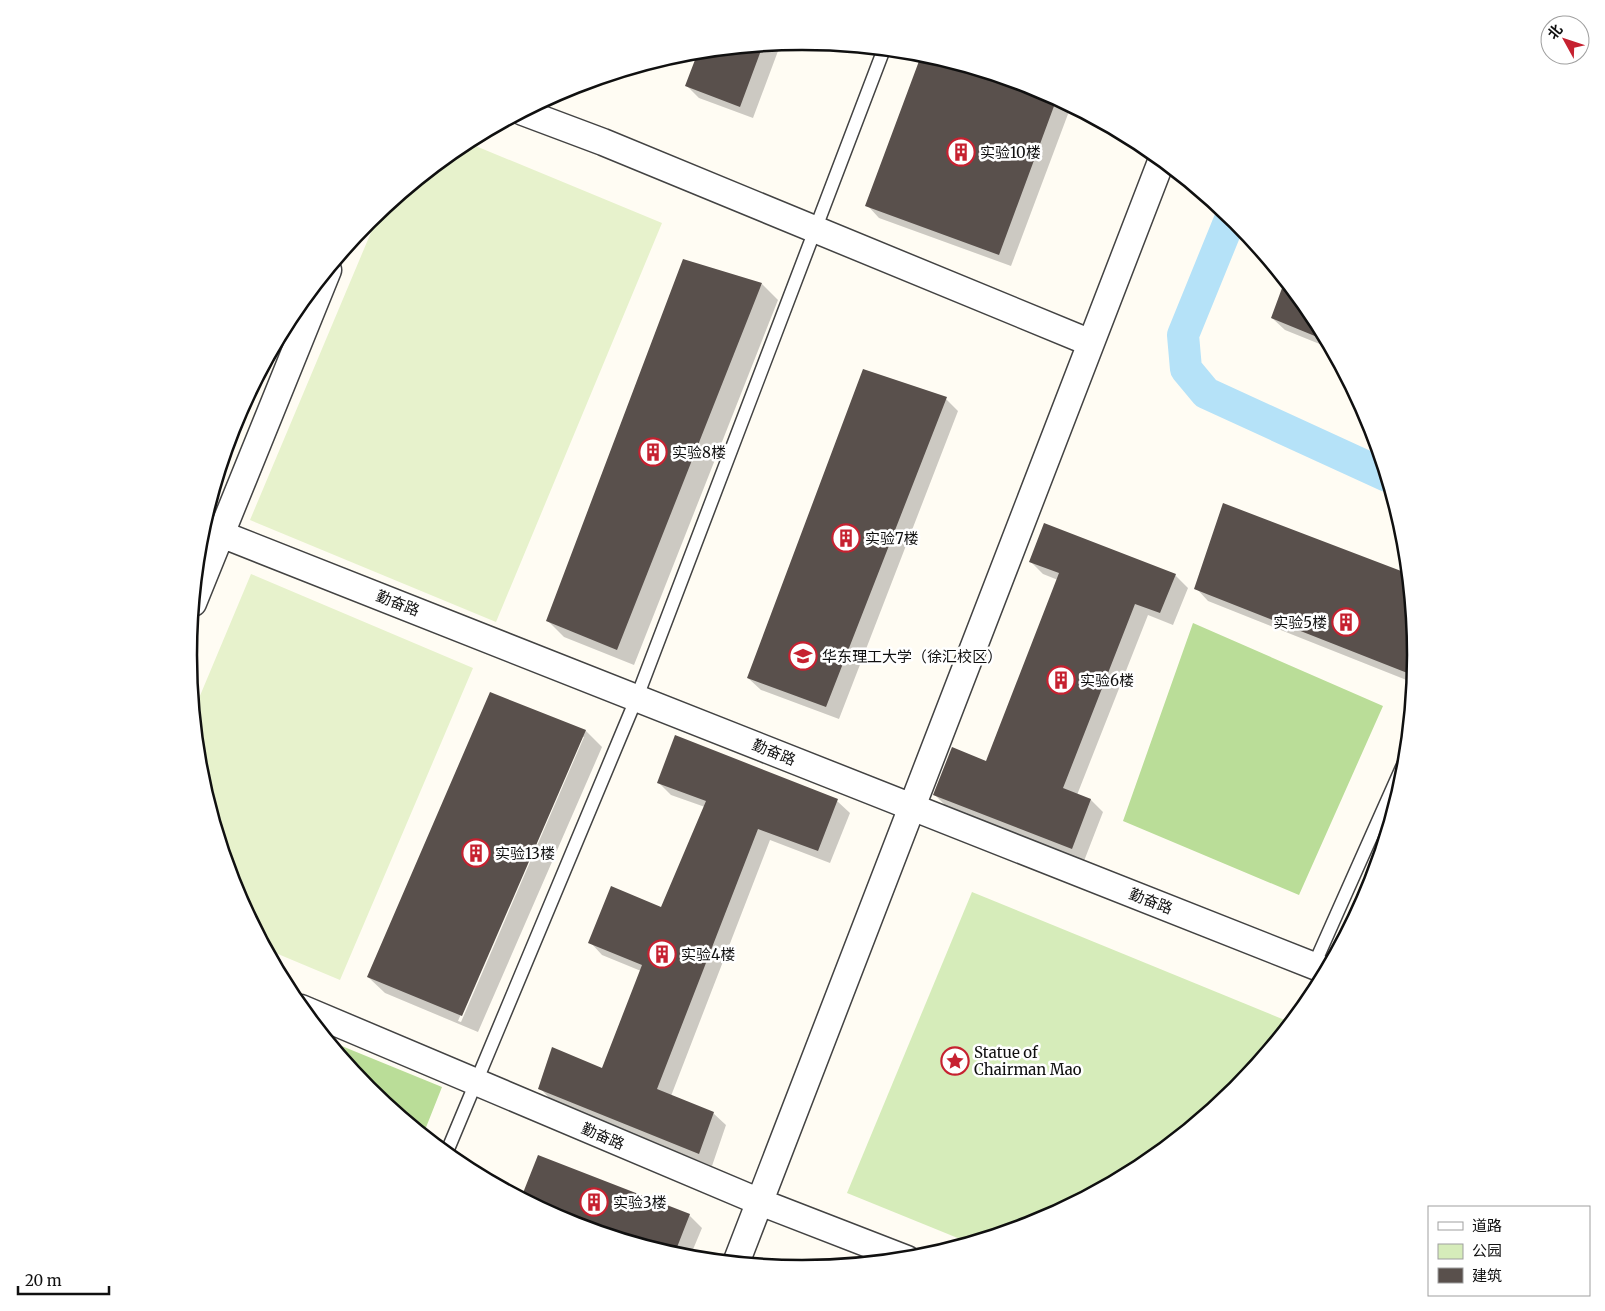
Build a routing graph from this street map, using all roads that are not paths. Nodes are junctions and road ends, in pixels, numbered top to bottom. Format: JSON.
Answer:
{"nodes":[{"id":1,"x":882,"y":55,"type":"edge"},
{"id":2,"x":530,"y":115,"type":"edge"},
{"id":3,"x":1159,"y":167,"type":"edge"},
{"id":4,"x":815,"y":229,"type":"junction"},
{"id":5,"x":320,"y":290,"type":"edge"},
{"id":6,"x":1091,"y":343,"type":"junction"},
{"id":7,"x":221,"y":534,"type":"junction"},
{"id":8,"x":201,"y":585,"type":"edge"},
{"id":9,"x":637,"y":697,"type":"junction"},
{"id":10,"x":1391,"y":795,"type":"edge"},
{"id":11,"x":912,"y":807,"type":"junction"},
{"id":12,"x":1320,"y":968,"type":"edge"},
{"id":13,"x":315,"y":1014,"type":"edge"},
{"id":14,"x":476,"y":1082,"type":"junction"},
{"id":15,"x":449,"y":1147,"type":"edge"},
{"id":16,"x":760,"y":1202,"type":"junction"},
{"id":17,"x":892,"y":1254,"type":"edge"},
{"id":18,"x":738,"y":1258,"type":"edge"}],
"edges":[{"from":1,"to":4,"type":"lane"},
{"from":2,"to":4,"type":"street"},
{"from":3,"to":6,"type":"street"},
{"from":4,"to":6,"type":"street"},
{"from":4,"to":9,"type":"lane"},
{"from":5,"to":7,"type":"street"},
{"from":6,"to":11,"type":"street"},
{"from":7,"to":8,"type":"street"},
{"from":7,"to":9,"type":"street","name":"勤奋路"},
{"from":9,"to":11,"type":"street","name":"勤奋路"},
{"from":9,"to":14,"type":"lane"},
{"from":10,"to":12,"type":"lane"},
{"from":11,"to":12,"type":"street","name":"勤奋路"},
{"from":11,"to":16,"type":"street"},
{"from":13,"to":14,"type":"street","name":"勤奋路"},
{"from":14,"to":15,"type":"lane"},
{"from":14,"to":16,"type":"street","name":"勤奋路"},
{"from":16,"to":17,"type":"street","name":"勤奋路"},
{"from":16,"to":18,"type":"street"}]}
